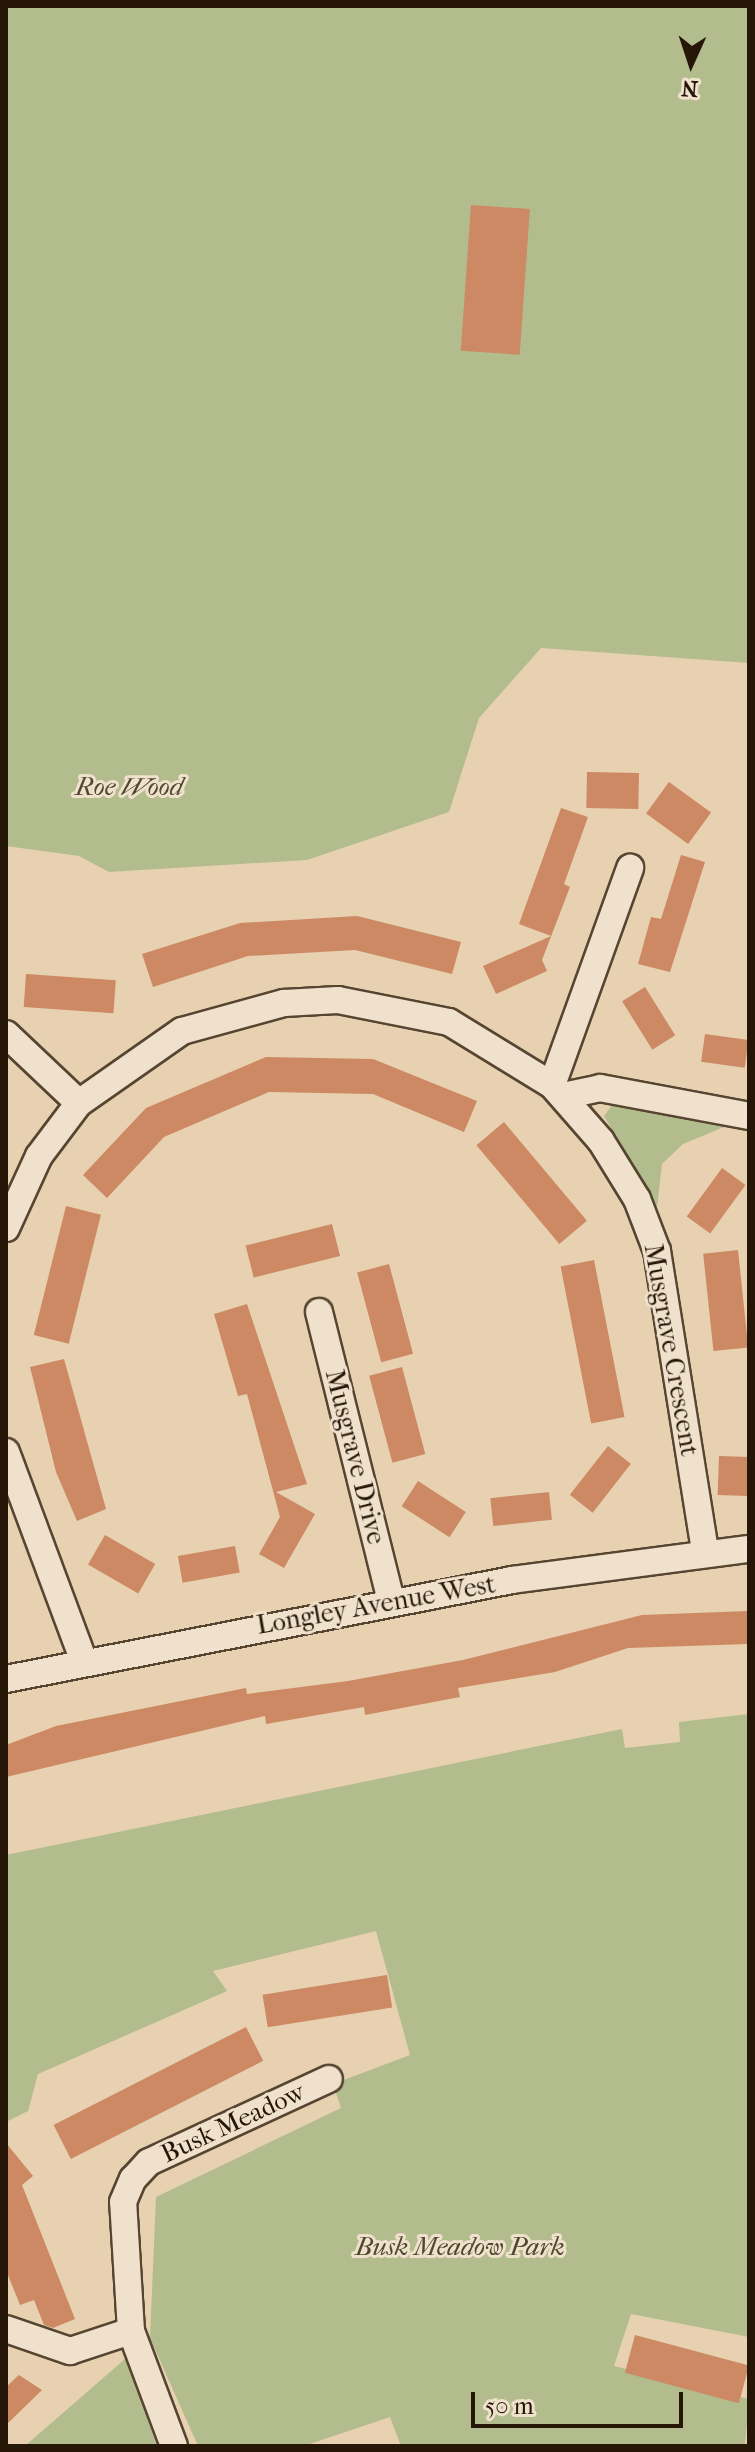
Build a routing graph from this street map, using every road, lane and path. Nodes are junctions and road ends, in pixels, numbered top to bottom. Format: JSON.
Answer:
{"nodes":[{"id":1,"x":630,"y":868,"type":"dead end"},
{"id":2,"x":6,"y":1034,"type":"edge"},
{"id":3,"x":557,"y":1090,"type":"junction"},
{"id":4,"x":79,"y":1103,"type":"junction"},
{"id":5,"x":749,"y":1116,"type":"edge"},
{"id":6,"x":6,"y":1228,"type":"edge"},
{"id":7,"x":319,"y":1312,"type":"dead end"},
{"id":8,"x":6,"y":1452,"type":"edge"},
{"id":9,"x":749,"y":1549,"type":"edge"},
{"id":10,"x":705,"y":1550,"type":"junction"},
{"id":11,"x":391,"y":1601,"type":"junction"},
{"id":12,"x":83,"y":1659,"type":"junction"},
{"id":13,"x":6,"y":1679,"type":"edge"},
{"id":14,"x":329,"y":2079,"type":"dead end"},
{"id":15,"x":6,"y":2329,"type":"edge"},
{"id":16,"x":131,"y":2331,"type":"junction"},
{"id":17,"x":174,"y":2446,"type":"edge"}],
"edges":[{"from":1,"to":3,"type":"street"},
{"from":2,"to":4,"type":"street"},
{"from":3,"to":4,"type":"street","name":"Musgrave Crescent"},
{"from":3,"to":5,"type":"street"},
{"from":3,"to":10,"type":"street","name":"Musgrave Crescent"},
{"from":4,"to":6,"type":"street","name":"Musgrave Crescent"},
{"from":7,"to":11,"type":"street","name":"Musgrave Drive"},
{"from":8,"to":12,"type":"street"},
{"from":9,"to":10,"type":"street","name":"Longley Avenue West"},
{"from":10,"to":11,"type":"street","name":"Longley Avenue West"},
{"from":11,"to":12,"type":"street","name":"Longley Avenue West"},
{"from":12,"to":13,"type":"street","name":"Longley Avenue West"},
{"from":14,"to":16,"type":"street","name":"Busk Meadow"},
{"from":15,"to":16,"type":"street"},
{"from":16,"to":17,"type":"street","name":"Busk Meadow"}]}
